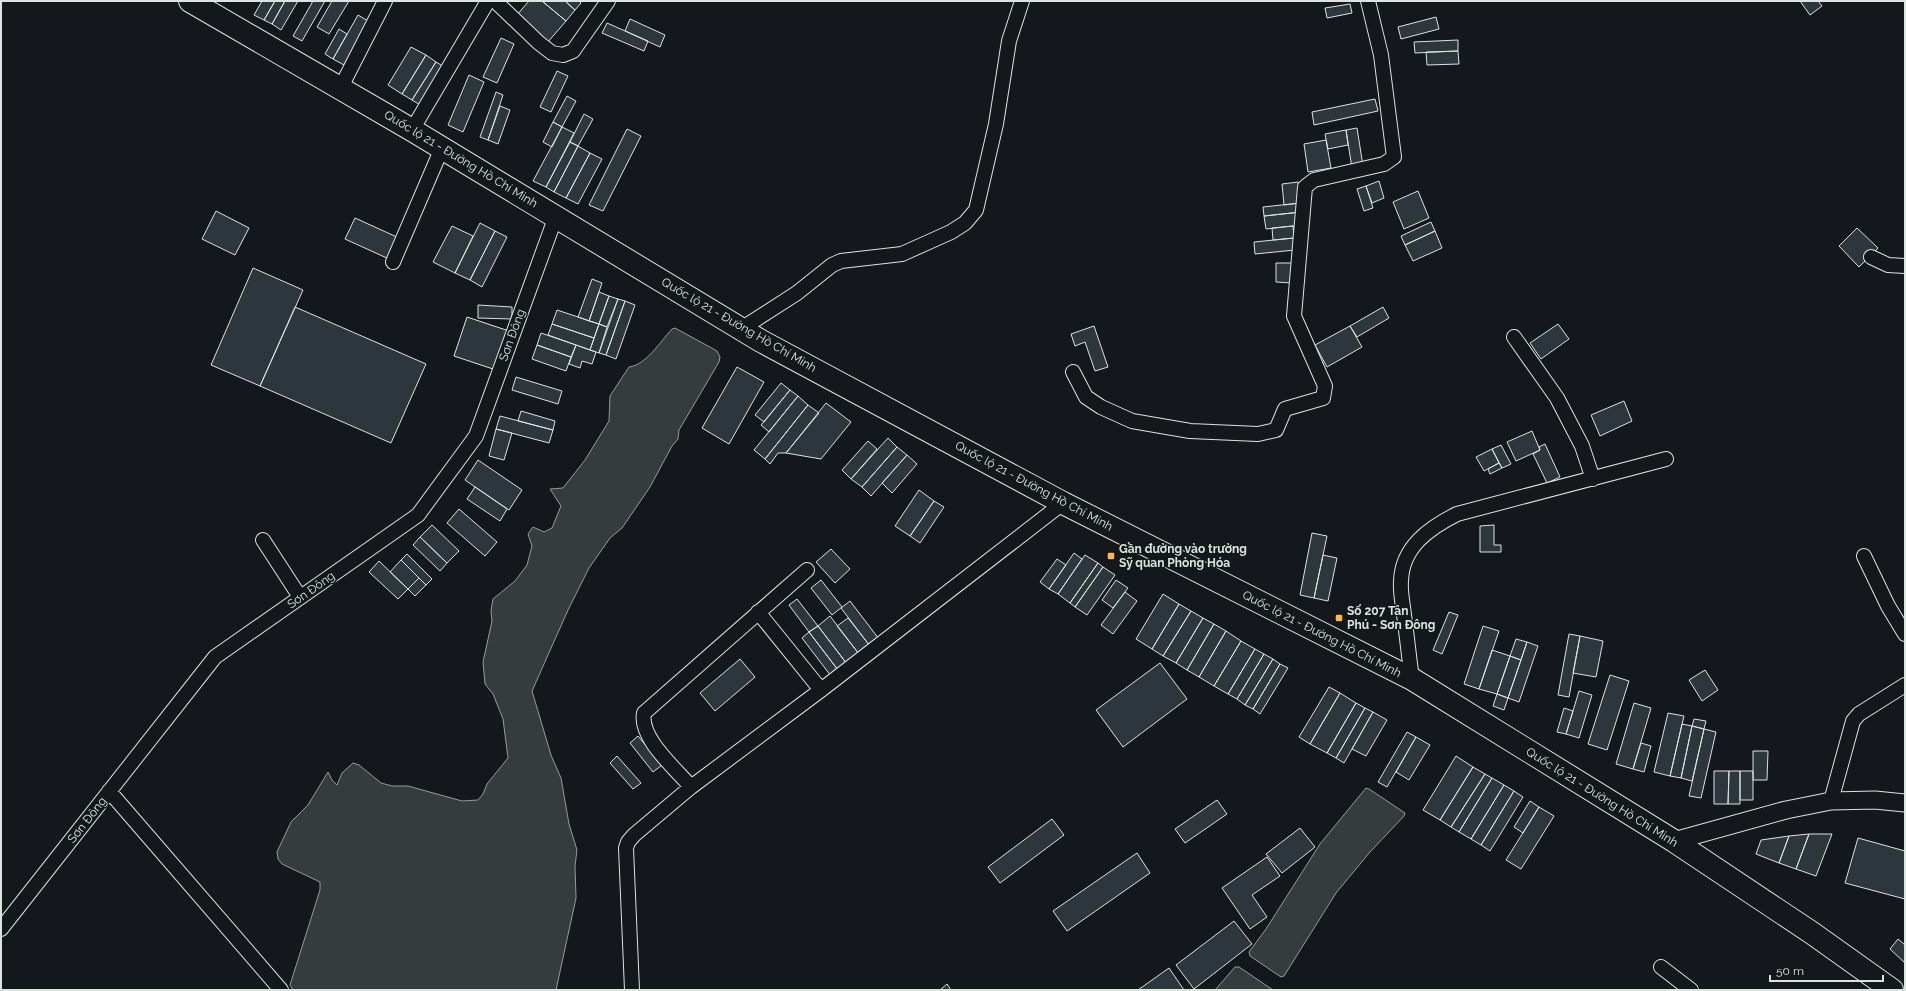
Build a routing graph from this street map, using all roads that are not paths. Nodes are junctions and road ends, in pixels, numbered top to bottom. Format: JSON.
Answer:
{"nodes":[{"id":1,"x":190,"y":1,"type":"edge"},
{"id":2,"x":385,"y":1,"type":"edge"},
{"id":3,"x":488,"y":1,"type":"edge"},
{"id":4,"x":495,"y":1,"type":"edge"},
{"id":5,"x":608,"y":1,"type":"edge"},
{"id":6,"x":1022,"y":1,"type":"edge"},
{"id":7,"x":1368,"y":1,"type":"edge"},
{"id":8,"x":340,"y":89,"type":"junction"},
{"id":9,"x":412,"y":130,"type":"junction"},
{"id":10,"x":442,"y":148,"type":"junction"},
{"id":11,"x":556,"y":216,"type":"junction"},
{"id":12,"x":1871,"y":257,"type":"dead end"},
{"id":13,"x":393,"y":262,"type":"dead end"},
{"id":14,"x":1905,"y":266,"type":"edge"},
{"id":15,"x":741,"y":329,"type":"junction"},
{"id":16,"x":1514,"y":337,"type":"dead end"},
{"id":17,"x":1073,"y":372,"type":"dead end"},
{"id":18,"x":1666,"y":459,"type":"dead end"},
{"id":19,"x":1593,"y":479,"type":"junction"},
{"id":20,"x":1063,"y":502,"type":"junction"},
{"id":21,"x":263,"y":540,"type":"dead end"},
{"id":22,"x":1864,"y":556,"type":"dead end"},
{"id":23,"x":807,"y":570,"type":"dead end"},
{"id":24,"x":300,"y":597,"type":"junction"},
{"id":25,"x":758,"y":612,"type":"junction"},
{"id":26,"x":1905,"y":634,"type":"edge"},
{"id":27,"x":1412,"y":679,"type":"junction"},
{"id":28,"x":1905,"y":685,"type":"edge"},
{"id":29,"x":822,"y":690,"type":"junction"},
{"id":30,"x":691,"y":787,"type":"junction"},
{"id":31,"x":109,"y":791,"type":"junction"},
{"id":32,"x":1832,"y":801,"type":"junction"},
{"id":33,"x":1905,"y":803,"type":"edge"},
{"id":34,"x":1674,"y":841,"type":"junction"},
{"id":35,"x":1,"y":929,"type":"edge"},
{"id":36,"x":1661,"y":967,"type":"dead end"},
{"id":37,"x":281,"y":990,"type":"edge"},
{"id":38,"x":632,"y":990,"type":"edge"},
{"id":39,"x":1691,"y":990,"type":"edge"},
{"id":40,"x":1892,"y":990,"type":"edge"}],
"edges":[{"from":1,"to":8,"type":"highway","name":"Quốc lộ 21 - Đường Hồ Chí Minh"},
{"from":2,"to":8,"type":"street"},
{"from":3,"to":9,"type":"street"},
{"from":4,"to":5,"type":"street"},
{"from":6,"to":15,"type":"street"},
{"from":7,"to":17,"type":"street"},
{"from":8,"to":9,"type":"highway","name":"Quốc lộ 21 - Đường Hồ Chí Minh"},
{"from":9,"to":10,"type":"highway","name":"Quốc lộ 21 - Đường Hồ Chí Minh"},
{"from":10,"to":11,"type":"highway","name":"Quốc lộ 21 - Đường Hồ Chí Minh"},
{"from":10,"to":13,"type":"street"},
{"from":11,"to":15,"type":"highway","name":"Quốc lộ 21 - Đường Hồ Chí Minh"},
{"from":11,"to":24,"type":"street","name":"Sơn Đông"},
{"from":12,"to":14,"type":"street"},
{"from":15,"to":20,"type":"highway","name":"Quốc lộ 21 - Đường Hồ Chí Minh"},
{"from":16,"to":19,"type":"street"},
{"from":18,"to":19,"type":"street"},
{"from":19,"to":27,"type":"street"},
{"from":20,"to":27,"type":"highway","name":"Quốc lộ 21 - Đường Hồ Chí Minh"},
{"from":20,"to":29,"type":"street"},
{"from":21,"to":24,"type":"street"},
{"from":22,"to":26,"type":"street"},
{"from":23,"to":25,"type":"street"},
{"from":24,"to":31,"type":"street","name":"Sơn Đông"},
{"from":25,"to":29,"type":"street"},
{"from":25,"to":30,"type":"street"},
{"from":27,"to":34,"type":"highway","name":"Quốc lộ 21 - Đường Hồ Chí Minh"},
{"from":28,"to":32,"type":"street"},
{"from":29,"to":30,"type":"street"},
{"from":30,"to":38,"type":"street"},
{"from":31,"to":35,"type":"street","name":"Sơn Đông"},
{"from":31,"to":37,"type":"street"},
{"from":32,"to":33,"type":"street"},
{"from":32,"to":34,"type":"street"},
{"from":34,"to":40,"type":"highway","name":"Quốc lộ 21 - Đường Hồ Chí Minh"},
{"from":36,"to":39,"type":"street"}]}
